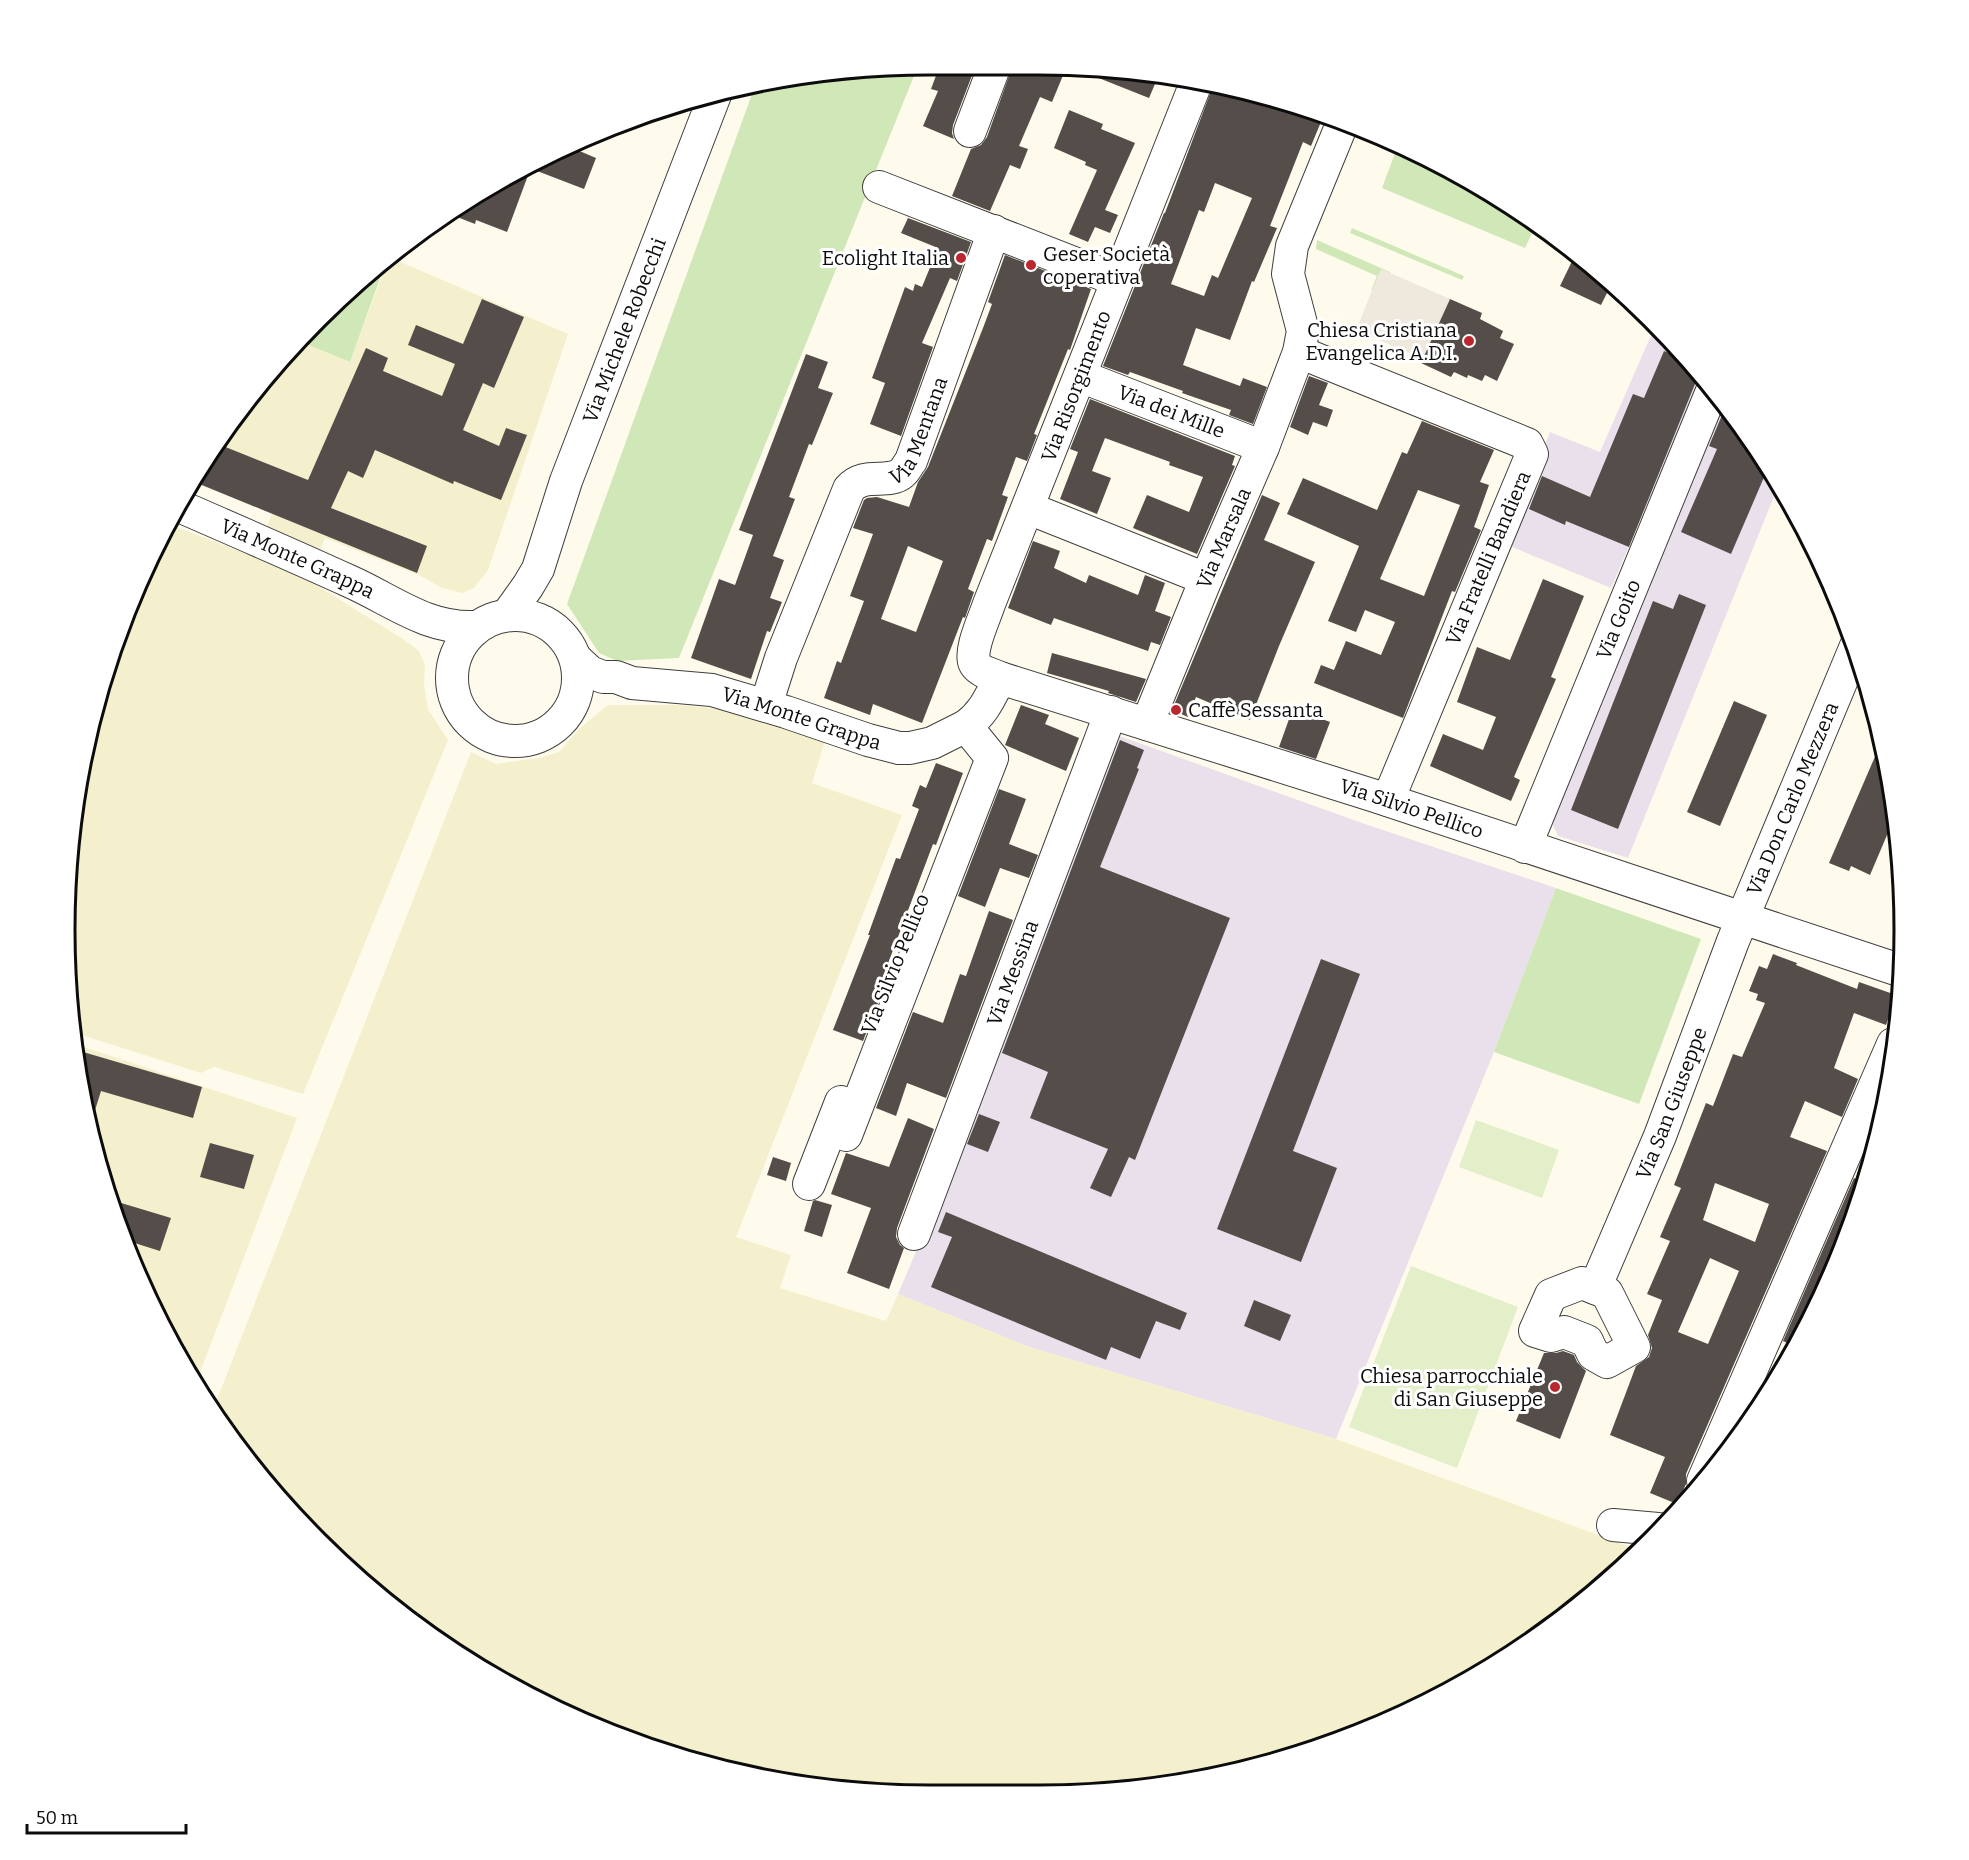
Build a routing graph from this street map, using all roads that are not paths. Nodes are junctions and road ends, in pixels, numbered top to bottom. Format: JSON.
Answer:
{"nodes":[{"id":1,"x":991,"y":75,"type":"edge"},
{"id":2,"x":1194,"y":89,"type":"edge"},
{"id":3,"x":712,"y":103,"type":"edge"},
{"id":4,"x":1340,"y":130,"type":"edge"},
{"id":5,"x":970,"y":131,"type":"dead end"},
{"id":6,"x":879,"y":187,"type":"dead end"},
{"id":7,"x":994,"y":231,"type":"junction"},
{"id":8,"x":1117,"y":280,"type":"junction"},
{"id":9,"x":1299,"y":352,"type":"junction"},
{"id":10,"x":1080,"y":376,"type":"junction"},
{"id":11,"x":1709,"y":399,"type":"edge"},
{"id":12,"x":1263,"y":447,"type":"junction"},
{"id":13,"x":1028,"y":508,"type":"junction"},
{"id":14,"x":186,"y":509,"type":"edge"},
{"id":15,"x":538,"y":569,"type":"junction"},
{"id":16,"x":1206,"y":579,"type":"junction"},
{"id":17,"x":508,"y":614,"type":"junction"},
{"id":18,"x":417,"y":617,"type":"junction"},
{"id":19,"x":549,"y":623,"type":"junction"},
{"id":20,"x":476,"y":627,"type":"junction"},
{"id":21,"x":577,"y":660,"type":"junction"},
{"id":22,"x":1850,"y":660,"type":"edge"},
{"id":23,"x":453,"y":663,"type":"junction"},
{"id":24,"x":1000,"y":678,"type":"junction"},
{"id":25,"x":632,"y":683,"type":"junction"},
{"id":26,"x":575,"y":701,"type":"junction"},
{"id":27,"x":766,"y":705,"type":"junction"},
{"id":28,"x":1111,"y":712,"type":"junction"},
{"id":29,"x":1147,"y":724,"type":"junction"},
{"id":30,"x":973,"y":735,"type":"junction"},
{"id":31,"x":1388,"y":800,"type":"junction"},
{"id":32,"x":1525,"y":847,"type":"junction"},
{"id":33,"x":1742,"y":918,"type":"junction"},
{"id":34,"x":1893,"y":968,"type":"edge"},
{"id":35,"x":1883,"y":1067,"type":"edge"},
{"id":36,"x":846,"y":1135,"type":"dead end"},
{"id":37,"x":809,"y":1184,"type":"dead end"},
{"id":38,"x":914,"y":1234,"type":"dead end"},
{"id":39,"x":1595,"y":1288,"type":"dead end"},
{"id":40,"x":1716,"y":1451,"type":"edge"},
{"id":41,"x":1613,"y":1525,"type":"dead end"},
{"id":42,"x":1650,"y":1528,"type":"edge"}],
"edges":[{"from":1,"to":5,"type":"street"},
{"from":2,"to":8,"type":"street","name":"Via Risorgimento"},
{"from":3,"to":15,"type":"street","name":"Via Michele Robecchi"},
{"from":4,"to":9,"type":"street","name":"Via Marsala"},
{"from":6,"to":7,"type":"street"},
{"from":7,"to":8,"type":"street"},
{"from":7,"to":27,"type":"street","name":"Via Mentana"},
{"from":8,"to":10,"type":"street","name":"Via Risorgimento"},
{"from":9,"to":12,"type":"street","name":"Via Marsala"},
{"from":9,"to":31,"type":"street","name":"Via Fratelli Bandiera"},
{"from":10,"to":12,"type":"street","name":"Via dei Mille"},
{"from":10,"to":13,"type":"street","name":"Via Risorgimento"},
{"from":11,"to":32,"type":"street","name":"Via Goito"},
{"from":12,"to":16,"type":"street","name":"Via Marsala"},
{"from":13,"to":16,"type":"street"},
{"from":13,"to":24,"type":"street","name":"Via Risorgimento"},
{"from":14,"to":18,"type":"street","name":"Via Monte Grappa"},
{"from":15,"to":17,"type":"street","name":"Via Michele Robecchi"},
{"from":15,"to":19,"type":"street","name":"Via Michele Robecchi"},
{"from":16,"to":29,"type":"street","name":"Via Marsala"},
{"from":17,"to":19,"type":"street"},
{"from":17,"to":20,"type":"street"},
{"from":18,"to":20,"type":"street","name":"Via Monte Grappa"},
{"from":18,"to":23,"type":"street","name":"Via Monte Grappa"},
{"from":19,"to":21,"type":"street"},
{"from":20,"to":23,"type":"street"},
{"from":21,"to":25,"type":"street","name":"Via Monte Grappa"},
{"from":21,"to":26,"type":"street"},
{"from":22,"to":33,"type":"street","name":"Via Don Carlo Mezzera"},
{"from":23,"to":26,"type":"street"},
{"from":24,"to":28,"type":"street","name":"Via Silvio Pellico"},
{"from":24,"to":30,"type":"street","name":"Via Silvio Pellico"},
{"from":25,"to":26,"type":"street","name":"Via Monte Grappa"},
{"from":25,"to":27,"type":"street","name":"Via Monte Grappa"},
{"from":27,"to":30,"type":"street","name":"Via Monte Grappa"},
{"from":28,"to":29,"type":"street","name":"Via Silvio Pellico"},
{"from":28,"to":38,"type":"street","name":"Via Messina"},
{"from":29,"to":31,"type":"street","name":"Via Silvio Pellico"},
{"from":30,"to":36,"type":"street","name":"Via Silvio Pellico"},
{"from":30,"to":37,"type":"street","name":"Via Silvio Pellico"},
{"from":31,"to":32,"type":"street","name":"Via Silvio Pellico"},
{"from":32,"to":33,"type":"street","name":"Via Silvio Pellico"},
{"from":33,"to":34,"type":"street","name":"Via Silvio Pellico"},
{"from":33,"to":39,"type":"street","name":"Via San Giuseppe"},
{"from":35,"to":40,"type":"street"},
{"from":41,"to":42,"type":"street"}]}
